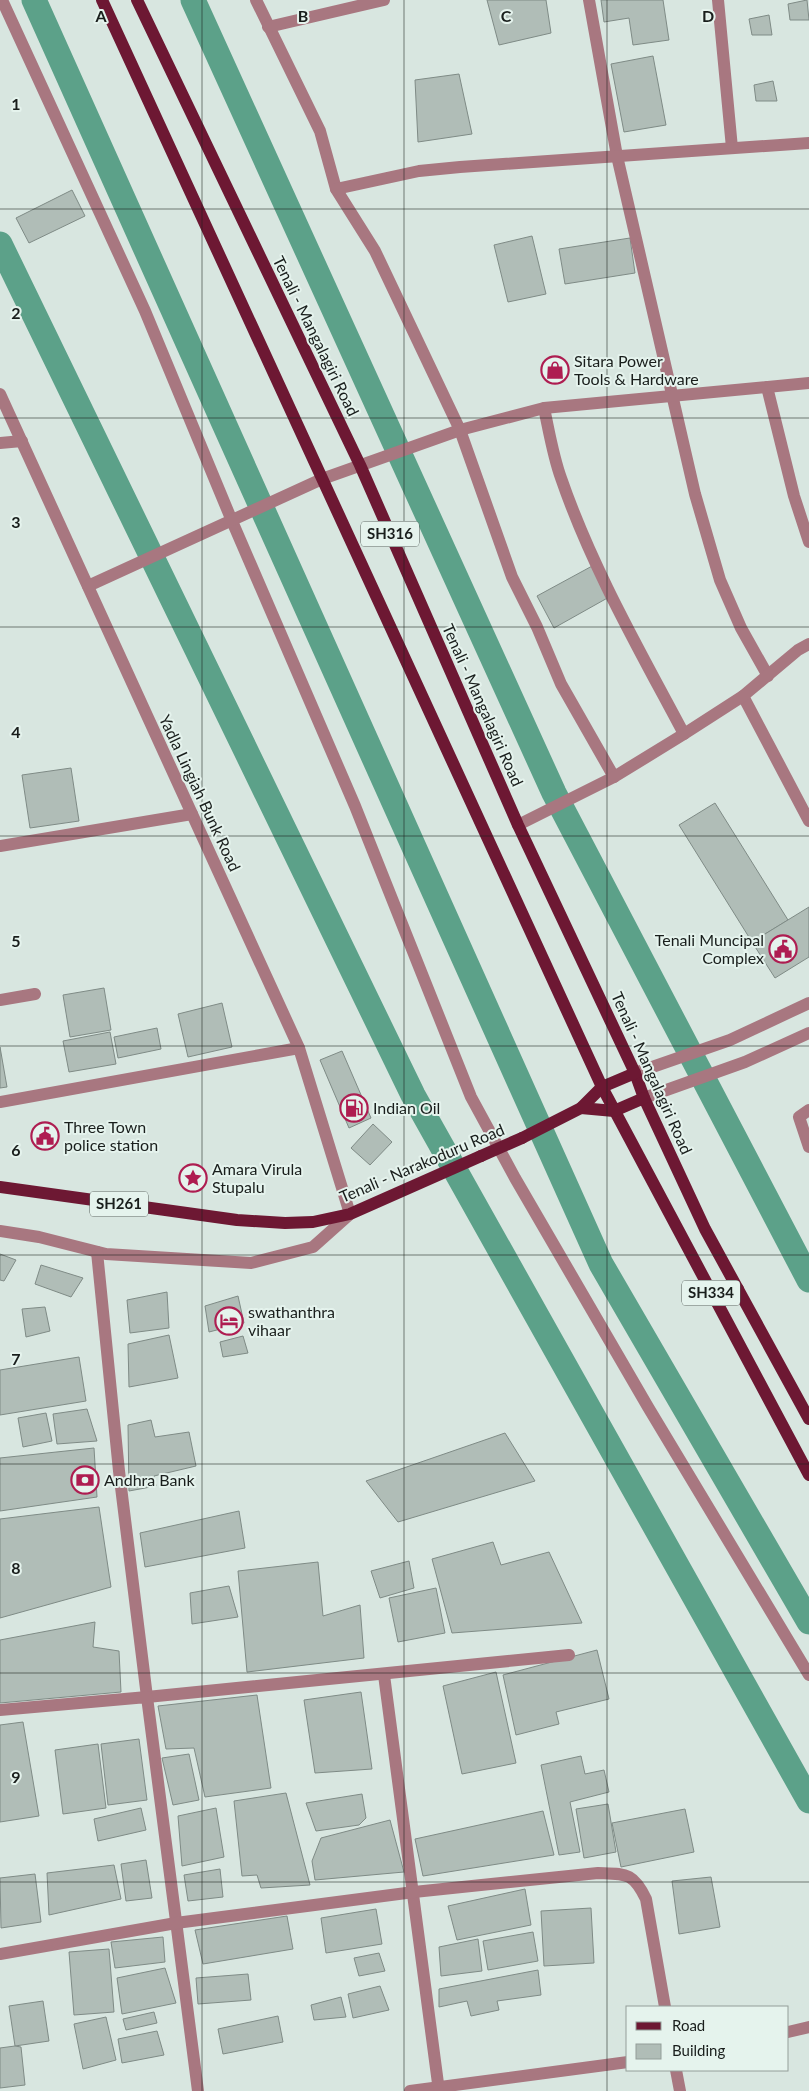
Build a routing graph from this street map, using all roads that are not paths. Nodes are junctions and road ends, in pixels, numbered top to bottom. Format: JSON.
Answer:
{"nodes":[{"id":1,"x":2,"y":0,"type":"edge"},
{"id":2,"x":102,"y":0,"type":"edge"},
{"id":3,"x":137,"y":0,"type":"edge"},
{"id":4,"x":256,"y":0,"type":"edge"},
{"id":5,"x":384,"y":0,"type":"edge"},
{"id":6,"x":589,"y":0,"type":"edge"},
{"id":7,"x":718,"y":0,"type":"edge"},
{"id":8,"x":268,"y":27,"type":"junction"},
{"id":9,"x":809,"y":143,"type":"edge"},
{"id":10,"x":732,"y":148,"type":"junction"},
{"id":11,"x":617,"y":156,"type":"junction"},
{"id":12,"x":336,"y":189,"type":"junction"},
{"id":13,"x":809,"y":383,"type":"edge"},
{"id":14,"x":766,"y":387,"type":"junction"},
{"id":15,"x":0,"y":394,"type":"edge"},
{"id":16,"x":671,"y":395,"type":"junction"},
{"id":17,"x":544,"y":408,"type":"junction"},
{"id":18,"x":460,"y":430,"type":"junction"},
{"id":19,"x":22,"y":442,"type":"junction"},
{"id":20,"x":0,"y":443,"type":"edge"},
{"id":21,"x":360,"y":465,"type":"junction"},
{"id":22,"x":322,"y":480,"type":"junction"},
{"id":23,"x":232,"y":520,"type":"junction"},
{"id":24,"x":809,"y":542,"type":"edge"},
{"id":25,"x":88,"y":586,"type":"junction"},
{"id":26,"x":809,"y":644,"type":"edge"},
{"id":27,"x":768,"y":676,"type":"junction"},
{"id":28,"x":743,"y":696,"type":"junction"},
{"id":29,"x":684,"y":734,"type":"junction"},
{"id":30,"x":614,"y":777,"type":"junction"},
{"id":31,"x":192,"y":814,"type":"junction"},
{"id":32,"x":809,"y":821,"type":"edge"},
{"id":33,"x":518,"y":825,"type":"junction"},
{"id":34,"x":0,"y":846,"type":"edge"},
{"id":35,"x":35,"y":994,"type":"dead end"},
{"id":36,"x":0,"y":1000,"type":"edge"},
{"id":37,"x":809,"y":1003,"type":"edge"},
{"id":38,"x":809,"y":1033,"type":"edge"},
{"id":39,"x":299,"y":1048,"type":"junction"},
{"id":40,"x":635,"y":1073,"type":"junction"},
{"id":41,"x":602,"y":1087,"type":"junction"},
{"id":42,"x":644,"y":1098,"type":"junction"},
{"id":43,"x":0,"y":1102,"type":"edge"},
{"id":44,"x":582,"y":1108,"type":"junction"},
{"id":45,"x":809,"y":1110,"type":"edge"},
{"id":46,"x":614,"y":1111,"type":"junction"},
{"id":47,"x":809,"y":1147,"type":"edge"},
{"id":48,"x":0,"y":1187,"type":"edge"},
{"id":49,"x":350,"y":1214,"type":"junction"},
{"id":50,"x":0,"y":1231,"type":"edge"},
{"id":51,"x":97,"y":1252,"type":"junction"},
{"id":52,"x":738,"y":1289,"type":"junction"},
{"id":53,"x":715,"y":1301,"type":"junction"},
{"id":54,"x":809,"y":1419,"type":"edge"},
{"id":55,"x":809,"y":1475,"type":"edge"},
{"id":56,"x":569,"y":1655,"type":"dead end"},
{"id":57,"x":384,"y":1674,"type":"junction"},
{"id":58,"x":809,"y":1675,"type":"edge"},
{"id":59,"x":147,"y":1697,"type":"junction"},
{"id":60,"x":0,"y":1710,"type":"edge"},
{"id":61,"x":414,"y":1892,"type":"junction"},
{"id":62,"x":176,"y":1923,"type":"junction"},
{"id":63,"x":0,"y":1954,"type":"edge"},
{"id":64,"x":665,"y":2006,"type":"edge"},
{"id":65,"x":809,"y":2027,"type":"edge"},
{"id":66,"x":789,"y":2032,"type":"edge"},
{"id":67,"x":626,"y":2062,"type":"edge"},
{"id":68,"x":676,"y":2071,"type":"edge"},
{"id":69,"x":438,"y":2089,"type":"edge"},
{"id":70,"x":198,"y":2091,"type":"edge"},
{"id":71,"x":410,"y":2091,"type":"edge"},
{"id":72,"x":680,"y":2091,"type":"edge"}],
"edges":[{"from":1,"to":23,"type":"street"},
{"from":2,"to":22,"type":"main road","number":"SH316"},
{"from":3,"to":21,"type":"main road","name":"Tenali - Mangalagiri Road","number":"SH316"},
{"from":4,"to":8,"type":"street"},
{"from":5,"to":8,"type":"street"},
{"from":6,"to":11,"type":"street"},
{"from":7,"to":10,"type":"street"},
{"from":8,"to":12,"type":"street"},
{"from":9,"to":10,"type":"street"},
{"from":10,"to":11,"type":"street"},
{"from":11,"to":12,"type":"street"},
{"from":11,"to":16,"type":"street"},
{"from":12,"to":18,"type":"street"},
{"from":13,"to":14,"type":"street"},
{"from":14,"to":16,"type":"street"},
{"from":14,"to":24,"type":"street"},
{"from":15,"to":19,"type":"street","name":"Yadla Lingiah Bunk Road"},
{"from":16,"to":17,"type":"street"},
{"from":16,"to":27,"type":"street"},
{"from":17,"to":18,"type":"street"},
{"from":17,"to":29,"type":"street"},
{"from":18,"to":21,"type":"street"},
{"from":18,"to":30,"type":"street"},
{"from":19,"to":20,"type":"street"},
{"from":19,"to":25,"type":"street","name":"Yadla Lingiah Bunk Road"},
{"from":21,"to":22,"type":"street"},
{"from":21,"to":33,"type":"main road","name":"Tenali - Mangalagiri Road","number":"SH316"},
{"from":22,"to":23,"type":"street"},
{"from":22,"to":41,"type":"main road","number":"SH316"},
{"from":23,"to":25,"type":"street"},
{"from":23,"to":58,"type":"street"},
{"from":25,"to":31,"type":"street","name":"Yadla Lingiah Bunk Road"},
{"from":26,"to":27,"type":"street"},
{"from":27,"to":28,"type":"street"},
{"from":28,"to":29,"type":"street"},
{"from":28,"to":32,"type":"street"},
{"from":29,"to":30,"type":"street"},
{"from":30,"to":33,"type":"street"},
{"from":31,"to":34,"type":"street"},
{"from":31,"to":39,"type":"street","name":"Yadla Lingiah Bunk Road"},
{"from":33,"to":40,"type":"main road","name":"Tenali - Mangalagiri Road","number":"SH316"},
{"from":35,"to":36,"type":"street"},
{"from":37,"to":40,"type":"street"},
{"from":38,"to":42,"type":"street"},
{"from":39,"to":43,"type":"street"},
{"from":39,"to":49,"type":"street","name":"Yadla Lingiah Bunk Road"},
{"from":40,"to":41,"type":"main road"},
{"from":40,"to":42,"type":"main road","name":"Tenali - Mangalagiri Road","number":"SH334"},
{"from":41,"to":44,"type":"main road"},
{"from":41,"to":46,"type":"main road","number":"SH316"},
{"from":42,"to":46,"type":"main road"},
{"from":42,"to":52,"type":"main road","name":"Tenali - Mangalagiri Road","number":"SH334"},
{"from":44,"to":46,"type":"main road"},
{"from":44,"to":49,"type":"main road","name":"Tenali - Narakoduru Road","number":"SH261","bridge":true},
{"from":45,"to":47,"type":"street"},
{"from":46,"to":53,"type":"main road","number":"SH334"},
{"from":48,"to":49,"type":"main road","name":"Tenali - Narakoduru Road","number":"SH261"},
{"from":49,"to":51,"type":"street"},
{"from":50,"to":51,"type":"street"},
{"from":51,"to":59,"type":"street"},
{"from":52,"to":53,"type":"main road"},
{"from":52,"to":54,"type":"main road","name":"Tenali - Mangalagiri Road","number":"SH334"},
{"from":53,"to":55,"type":"main road","number":"SH334"},
{"from":56,"to":57,"type":"street"},
{"from":57,"to":59,"type":"street"},
{"from":57,"to":61,"type":"street"},
{"from":59,"to":60,"type":"street"},
{"from":59,"to":62,"type":"street"},
{"from":61,"to":62,"type":"street"},
{"from":61,"to":64,"type":"street"},
{"from":61,"to":69,"type":"street"},
{"from":62,"to":63,"type":"street"},
{"from":62,"to":70,"type":"street"},
{"from":65,"to":66,"type":"street"},
{"from":67,"to":69,"type":"street"},
{"from":68,"to":72,"type":"street"},
{"from":69,"to":71,"type":"street"}]}
